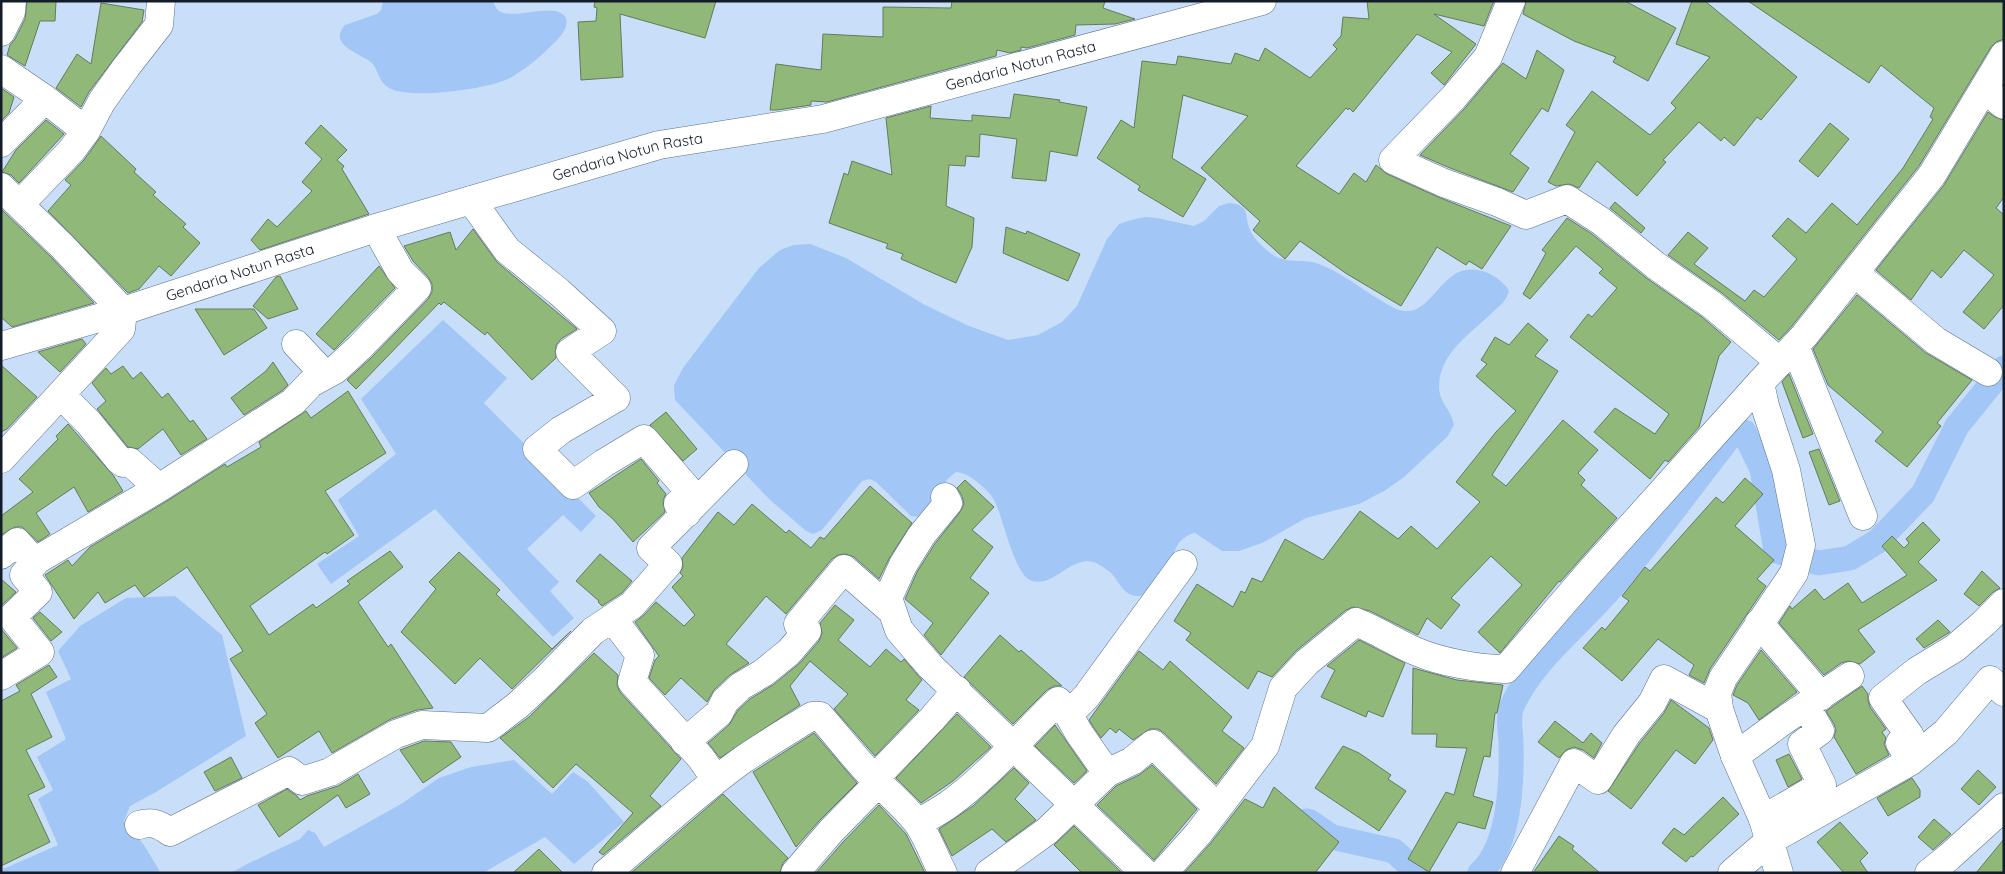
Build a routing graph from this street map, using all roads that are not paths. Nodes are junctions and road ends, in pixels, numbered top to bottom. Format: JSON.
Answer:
{"nodes":[{"id":1,"x":12,"y":1,"type":"edge"},
{"id":2,"x":161,"y":1,"type":"edge"},
{"id":3,"x":1262,"y":1,"type":"edge"},
{"id":4,"x":1511,"y":1,"type":"edge"},
{"id":5,"x":1,"y":32,"type":"edge"},
{"id":6,"x":2004,"y":55,"type":"edge"},
{"id":7,"x":1,"y":69,"type":"edge"},
{"id":8,"x":1994,"y":98,"type":"edge"},
{"id":9,"x":46,"y":99,"type":"junction"},
{"id":10,"x":86,"y":131,"type":"junction"},
{"id":11,"x":1,"y":143,"type":"edge"},
{"id":12,"x":11,"y":196,"type":"edge"},
{"id":13,"x":471,"y":200,"type":"junction"},
{"id":14,"x":376,"y":228,"type":"junction"},
{"id":15,"x":1855,"y":272,"type":"junction"},
{"id":16,"x":123,"y":311,"type":"junction"},
{"id":17,"x":4,"y":341,"type":"edge"},
{"id":18,"x":296,"y":344,"type":"dead end"},
{"id":19,"x":1788,"y":354,"type":"junction"},
{"id":20,"x":1988,"y":372,"type":"dead end"},
{"id":21,"x":325,"y":375,"type":"junction"},
{"id":22,"x":1760,"y":383,"type":"junction"},
{"id":23,"x":61,"y":396,"type":"junction"},
{"id":24,"x":1,"y":459,"type":"edge"},
{"id":25,"x":734,"y":464,"type":"dead end"},
{"id":26,"x":159,"y":488,"type":"junction"},
{"id":27,"x":945,"y":497,"type":"dead end"},
{"id":28,"x":687,"y":513,"type":"junction"},
{"id":29,"x":1863,"y":516,"type":"dead end"},
{"id":30,"x":1,"y":555,"type":"edge"},
{"id":31,"x":35,"y":562,"type":"junction"},
{"id":32,"x":1183,"y":564,"type":"dead end"},
{"id":33,"x":2004,"y":603,"type":"edge"},
{"id":34,"x":892,"y":611,"type":"junction"},
{"id":35,"x":612,"y":618,"type":"junction"},
{"id":36,"x":1759,"y":623,"type":"junction"},
{"id":37,"x":2,"y":676,"type":"edge"},
{"id":38,"x":1850,"y":676,"type":"dead end"},
{"id":39,"x":957,"y":690,"type":"junction"},
{"id":40,"x":2004,"y":692,"type":"edge"},
{"id":41,"x":1813,"y":701,"type":"junction"},
{"id":42,"x":1719,"y":710,"type":"junction"},
{"id":43,"x":1067,"y":712,"type":"junction"},
{"id":44,"x":685,"y":742,"type":"junction"},
{"id":45,"x":1013,"y":746,"type":"junction"},
{"id":46,"x":1735,"y":756,"type":"junction"},
{"id":47,"x":1911,"y":762,"type":"junction"},
{"id":48,"x":1107,"y":774,"type":"junction"},
{"id":49,"x":716,"y":780,"type":"junction"},
{"id":50,"x":876,"y":781,"type":"junction"},
{"id":51,"x":1076,"y":805,"type":"junction"},
{"id":52,"x":2004,"y":807,"type":"edge"},
{"id":53,"x":1218,"y":808,"type":"junction"},
{"id":54,"x":918,"y":823,"type":"junction"},
{"id":55,"x":138,"y":825,"type":"dead end"},
{"id":56,"x":1766,"y":830,"type":"junction"},
{"id":57,"x":621,"y":868,"type":"edge"},
{"id":58,"x":1948,"y":868,"type":"edge"},
{"id":59,"x":795,"y":873,"type":"edge"},
{"id":60,"x":943,"y":873,"type":"edge"},
{"id":61,"x":989,"y":873,"type":"edge"},
{"id":62,"x":1145,"y":873,"type":"edge"},
{"id":63,"x":1163,"y":873,"type":"edge"},
{"id":64,"x":1515,"y":873,"type":"edge"},
{"id":65,"x":1732,"y":873,"type":"edge"},
{"id":66,"x":1779,"y":873,"type":"edge"}],
"edges":[{"from":1,"to":5,"type":"street"},
{"from":2,"to":10,"type":"street"},
{"from":3,"to":13,"type":"street","name":"Gendaria Notun Rasta"},
{"from":4,"to":19,"type":"street"},
{"from":6,"to":8,"type":"street"},
{"from":7,"to":9,"type":"street"},
{"from":8,"to":15,"type":"street"},
{"from":9,"to":10,"type":"street"},
{"from":9,"to":11,"type":"street"},
{"from":10,"to":12,"type":"street"},
{"from":12,"to":16,"type":"street"},
{"from":13,"to":14,"type":"street","name":"Gendaria Notun Rasta"},
{"from":13,"to":28,"type":"street"},
{"from":14,"to":16,"type":"street","name":"Gendaria Notun Rasta"},
{"from":14,"to":21,"type":"street"},
{"from":15,"to":19,"type":"street"},
{"from":15,"to":20,"type":"street"},
{"from":16,"to":17,"type":"street","name":"Gendaria Notun Rasta"},
{"from":16,"to":23,"type":"street"},
{"from":18,"to":21,"type":"street"},
{"from":19,"to":22,"type":"street"},
{"from":19,"to":29,"type":"street"},
{"from":21,"to":26,"type":"street"},
{"from":22,"to":36,"type":"street"},
{"from":22,"to":53,"type":"street"},
{"from":23,"to":24,"type":"street"},
{"from":23,"to":26,"type":"street"},
{"from":25,"to":28,"type":"street"},
{"from":26,"to":31,"type":"street"},
{"from":27,"to":34,"type":"street"},
{"from":28,"to":35,"type":"street"},
{"from":30,"to":31,"type":"street"},
{"from":31,"to":37,"type":"street"},
{"from":32,"to":43,"type":"street"},
{"from":33,"to":47,"type":"street"},
{"from":34,"to":39,"type":"street"},
{"from":34,"to":44,"type":"street"},
{"from":35,"to":44,"type":"street"},
{"from":35,"to":55,"type":"street"},
{"from":36,"to":41,"type":"street"},
{"from":36,"to":42,"type":"street"},
{"from":38,"to":41,"type":"street"},
{"from":39,"to":45,"type":"street"},
{"from":39,"to":50,"type":"street"},
{"from":40,"to":47,"type":"street"},
{"from":41,"to":46,"type":"street"},
{"from":41,"to":56,"type":"street"},
{"from":42,"to":46,"type":"street"},
{"from":42,"to":64,"type":"street"},
{"from":43,"to":45,"type":"street"},
{"from":43,"to":48,"type":"street"},
{"from":44,"to":49,"type":"street"},
{"from":45,"to":51,"type":"street"},
{"from":45,"to":54,"type":"street"},
{"from":46,"to":56,"type":"street"},
{"from":47,"to":56,"type":"street"},
{"from":48,"to":51,"type":"street"},
{"from":48,"to":53,"type":"street"},
{"from":49,"to":50,"type":"street"},
{"from":49,"to":57,"type":"street"},
{"from":50,"to":54,"type":"street"},
{"from":50,"to":59,"type":"street"},
{"from":51,"to":61,"type":"street"},
{"from":51,"to":62,"type":"street"},
{"from":52,"to":58,"type":"street"},
{"from":53,"to":63,"type":"street"},
{"from":54,"to":60,"type":"street"},
{"from":56,"to":65,"type":"street"},
{"from":56,"to":66,"type":"street"}]}
